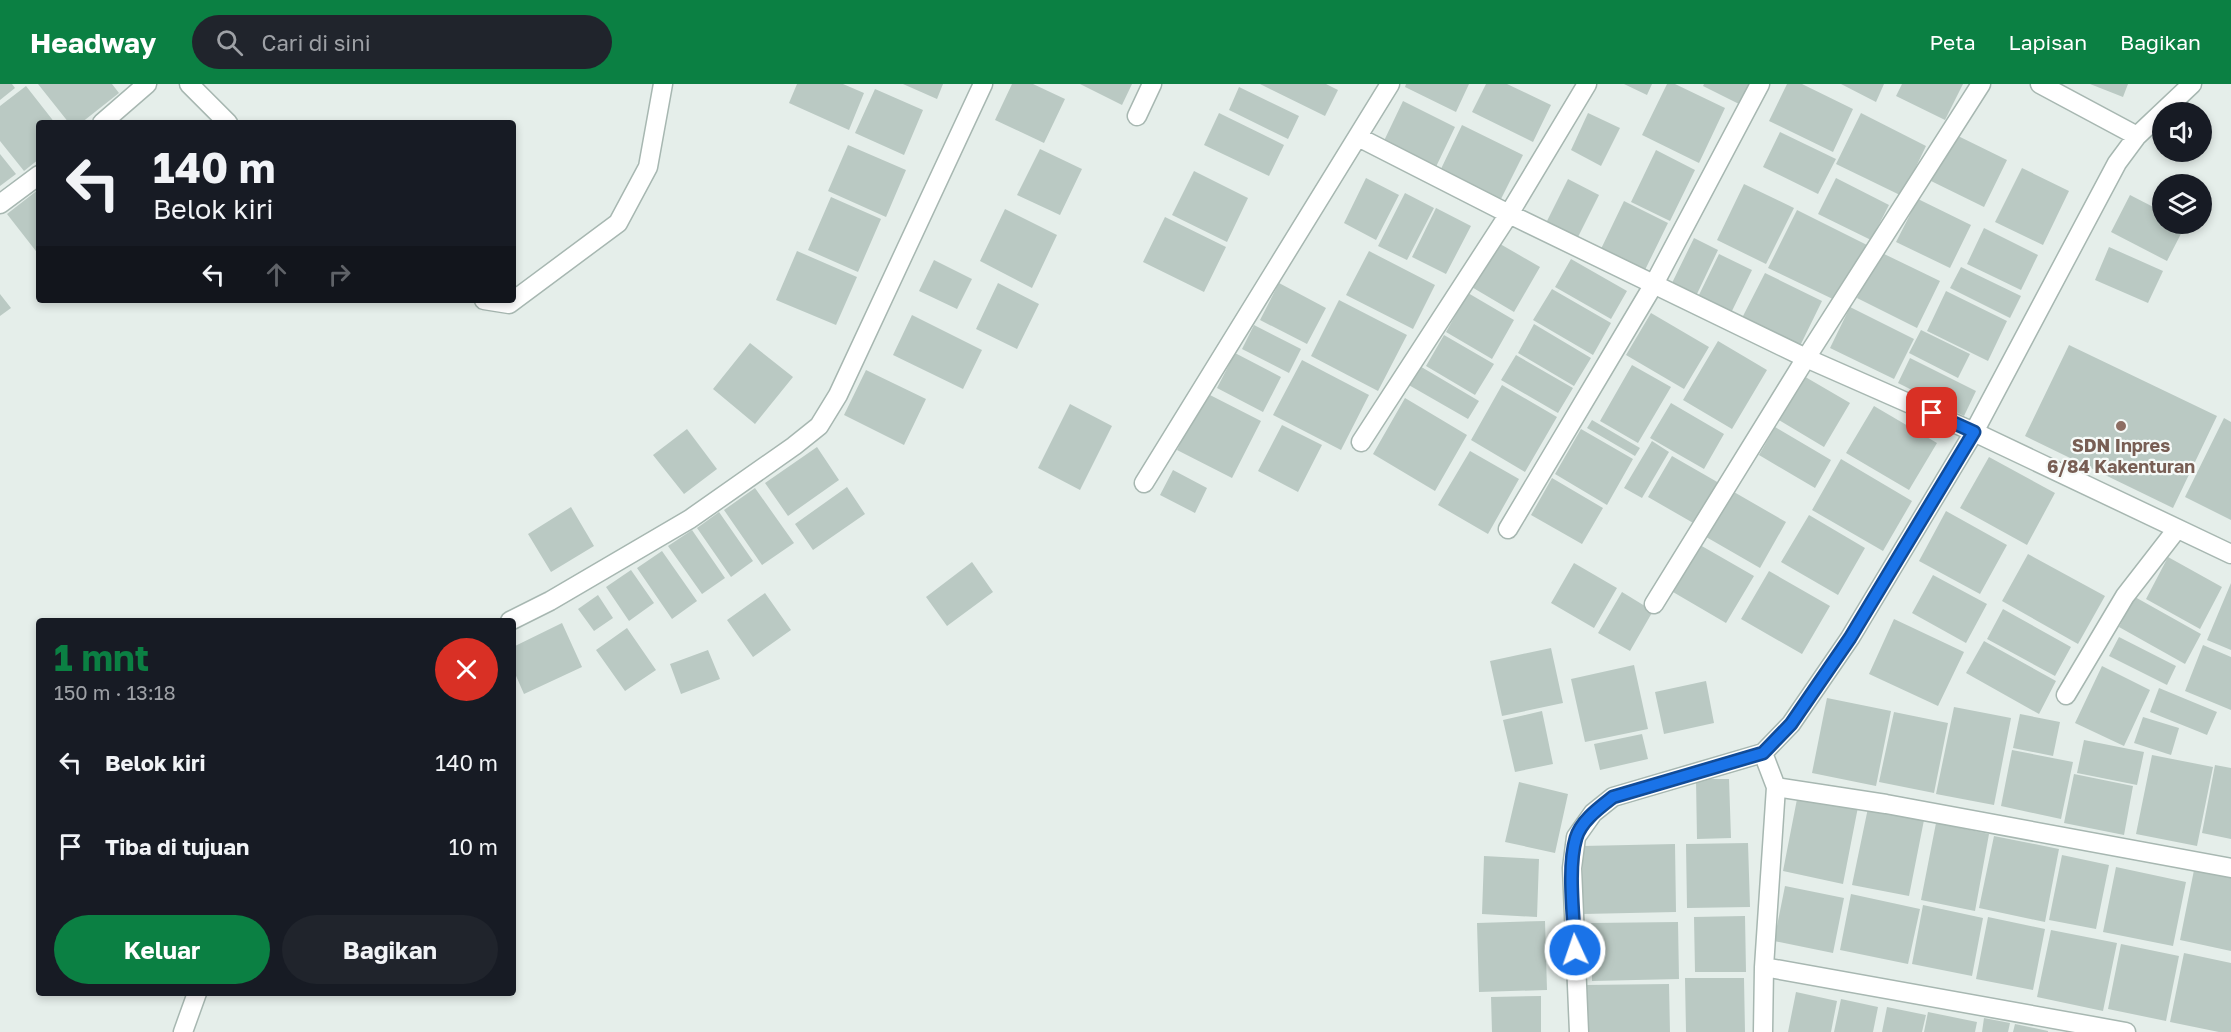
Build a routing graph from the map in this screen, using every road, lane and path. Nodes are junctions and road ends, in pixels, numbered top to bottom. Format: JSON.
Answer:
{"nodes":[{"id":1,"x":147,"y":84,"type":"edge"},
{"id":2,"x":189,"y":84,"type":"edge"},
{"id":3,"x":663,"y":84,"type":"edge"},
{"id":4,"x":983,"y":84,"type":"edge"},
{"id":5,"x":1152,"y":84,"type":"edge"},
{"id":6,"x":1390,"y":84,"type":"edge"},
{"id":7,"x":1587,"y":84,"type":"edge"},
{"id":8,"x":1760,"y":84,"type":"edge"},
{"id":9,"x":1981,"y":84,"type":"edge"},
{"id":10,"x":2040,"y":84,"type":"edge"},
{"id":11,"x":2192,"y":84,"type":"edge"},
{"id":12,"x":1137,"y":116,"type":"dead end"},
{"id":13,"x":105,"y":120,"type":"edge"},
{"id":14,"x":225,"y":120,"type":"edge"},
{"id":15,"x":2137,"y":136,"type":"junction"},
{"id":16,"x":1358,"y":137,"type":"junction"},
{"id":17,"x":36,"y":177,"type":"edge"},
{"id":18,"x":0,"y":204,"type":"edge"},
{"id":19,"x":1509,"y":214,"type":"junction"},
{"id":20,"x":1654,"y":284,"type":"junction"},
{"id":21,"x":516,"y":300,"type":"edge"},
{"id":22,"x":1806,"y":358,"type":"junction"},
{"id":23,"x":1974,"y":432,"type":"junction"},
{"id":24,"x":1362,"y":442,"type":"dead end"},
{"id":25,"x":1144,"y":483,"type":"dead end"},
{"id":26,"x":2177,"y":529,"type":"junction"},
{"id":27,"x":1508,"y":530,"type":"dead end"},
{"id":28,"x":2231,"y":554,"type":"edge"},
{"id":29,"x":1654,"y":604,"type":"dead end"},
{"id":30,"x":516,"y":618,"type":"edge"},
{"id":31,"x":2066,"y":695,"type":"dead end"},
{"id":32,"x":1763,"y":753,"type":"junction"},
{"id":33,"x":1776,"y":787,"type":"junction"},
{"id":34,"x":2231,"y":868,"type":"edge"},
{"id":35,"x":1764,"y":967,"type":"junction"},
{"id":36,"x":196,"y":996,"type":"edge"},
{"id":37,"x":183,"y":1032,"type":"edge"},
{"id":38,"x":1579,"y":1032,"type":"edge"},
{"id":39,"x":1763,"y":1032,"type":"edge"},
{"id":40,"x":2126,"y":1032,"type":"edge"}],
"edges":[{"from":1,"to":13,"type":"street"},
{"from":2,"to":14,"type":"street"},
{"from":3,"to":21,"type":"street"},
{"from":4,"to":30,"type":"street"},
{"from":5,"to":12,"type":"street"},
{"from":6,"to":16,"type":"street"},
{"from":7,"to":19,"type":"street"},
{"from":8,"to":20,"type":"street"},
{"from":9,"to":22,"type":"street"},
{"from":10,"to":15,"type":"street"},
{"from":11,"to":15,"type":"street"},
{"from":15,"to":23,"type":"street"},
{"from":16,"to":19,"type":"street"},
{"from":16,"to":25,"type":"street"},
{"from":17,"to":18,"type":"street"},
{"from":19,"to":20,"type":"street"},
{"from":19,"to":24,"type":"street"},
{"from":20,"to":22,"type":"street"},
{"from":20,"to":27,"type":"street"},
{"from":22,"to":23,"type":"street"},
{"from":22,"to":29,"type":"street"},
{"from":23,"to":26,"type":"street"},
{"from":23,"to":32,"type":"street"},
{"from":26,"to":28,"type":"street"},
{"from":26,"to":31,"type":"street"},
{"from":32,"to":33,"type":"street"},
{"from":32,"to":38,"type":"street"},
{"from":33,"to":34,"type":"street"},
{"from":33,"to":35,"type":"street"},
{"from":35,"to":39,"type":"street"},
{"from":35,"to":40,"type":"street"},
{"from":36,"to":37,"type":"street"}]}
